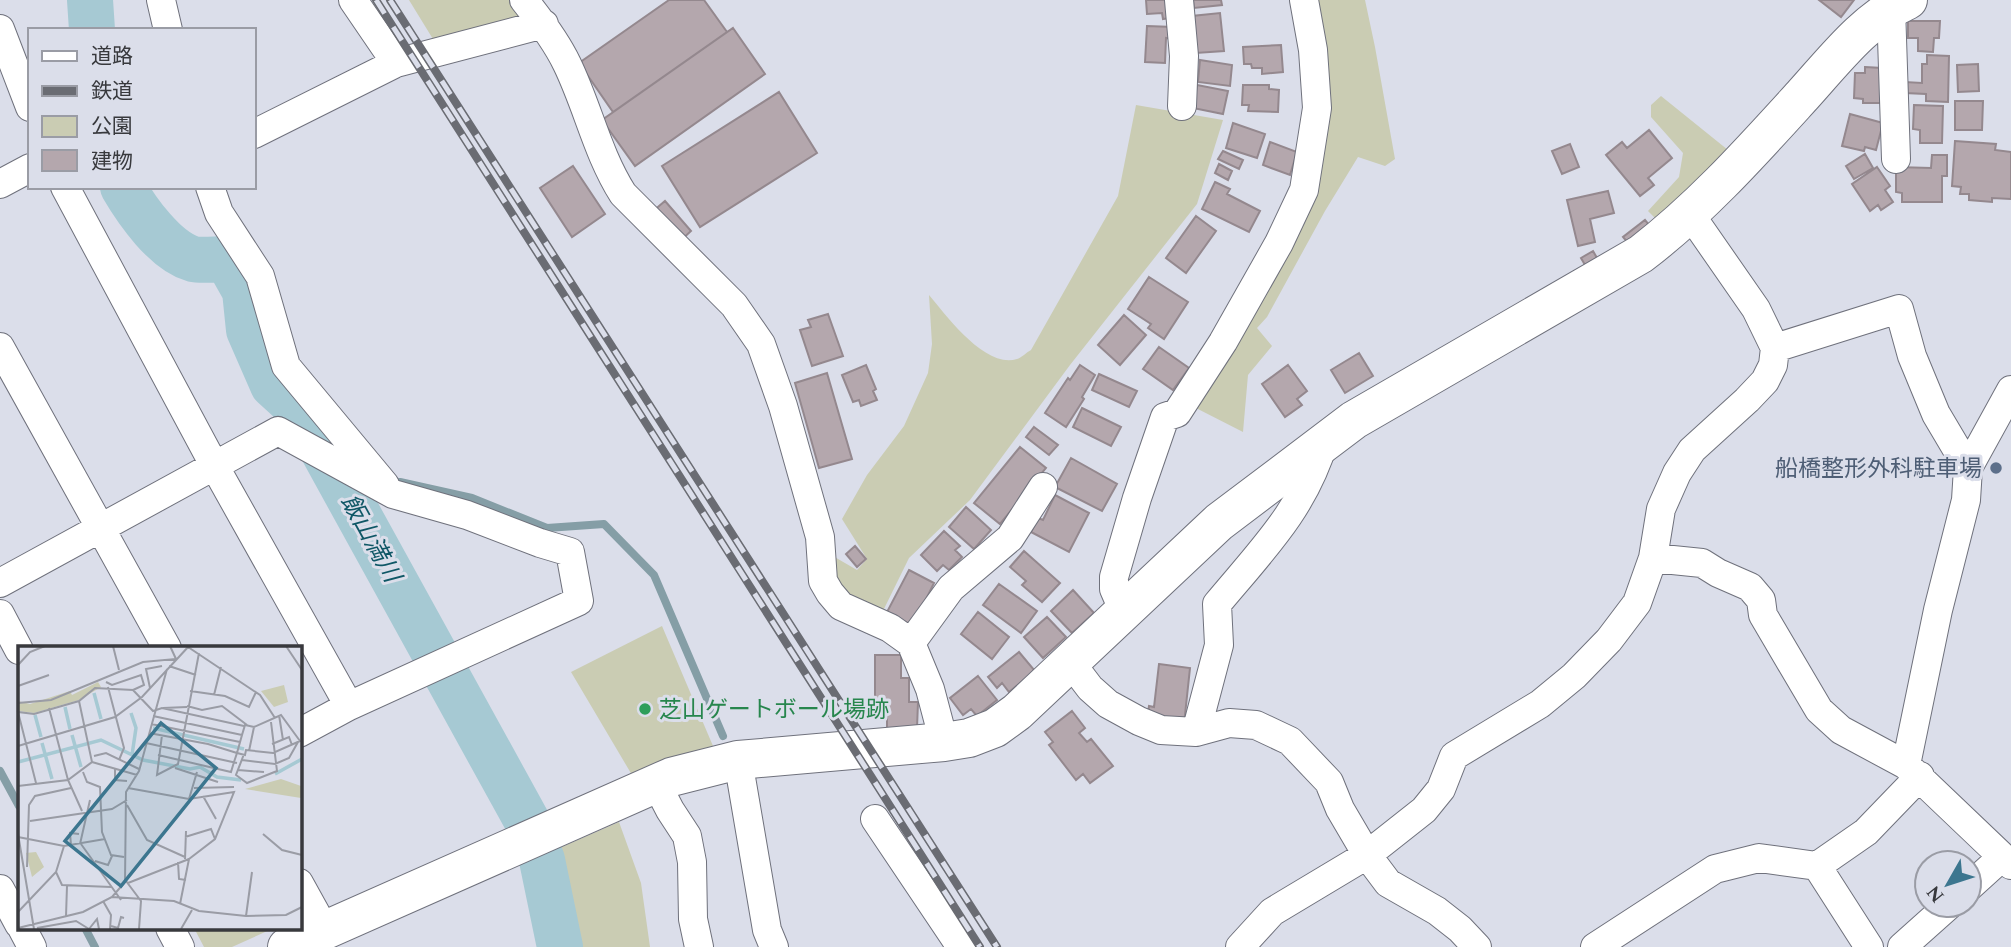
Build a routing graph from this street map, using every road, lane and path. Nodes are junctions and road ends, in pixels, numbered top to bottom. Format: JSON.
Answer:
{"nodes":[{"id":1,"x":161,"y":0,"type":"edge"},
{"id":2,"x":353,"y":0,"type":"edge"},
{"id":3,"x":524,"y":0,"type":"edge"},
{"id":4,"x":1179,"y":0,"type":"edge"},
{"id":5,"x":1304,"y":0,"type":"edge"},
{"id":6,"x":1900,"y":4,"type":"edge"},
{"id":7,"x":544,"y":24,"type":"junction"},
{"id":8,"x":168,"y":28,"type":"edge"},
{"id":9,"x":0,"y":29,"type":"edge"},
{"id":10,"x":396,"y":63,"type":"junction"},
{"id":11,"x":28,"y":102,"type":"edge"},
{"id":12,"x":1182,"y":106,"type":"dead end"},
{"id":13,"x":256,"y":133,"type":"edge"},
{"id":14,"x":1896,"y":159,"type":"dead end"},
{"id":15,"x":28,"y":169,"type":"edge"},
{"id":16,"x":0,"y":184,"type":"edge"},
{"id":17,"x":66,"y":189,"type":"edge"},
{"id":18,"x":211,"y":189,"type":"edge"},
{"id":19,"x":1690,"y":214,"type":"junction"},
{"id":20,"x":0,"y":347,"type":"edge"},
{"id":21,"x":1775,"y":348,"type":"junction"},
{"id":22,"x":2011,"y":390,"type":"edge"},
{"id":23,"x":1324,"y":441,"type":"junction"},
{"id":24,"x":214,"y":465,"type":"junction"},
{"id":25,"x":1968,"y":468,"type":"junction"},
{"id":26,"x":1043,"y":487,"type":"dead end"},
{"id":27,"x":393,"y":495,"type":"junction"},
{"id":28,"x":99,"y":528,"type":"junction"},
{"id":29,"x":1653,"y":558,"type":"junction"},
{"id":30,"x":0,"y":583,"type":"edge"},
{"id":31,"x":1124,"y":612,"type":"junction"},
{"id":32,"x":0,"y":614,"type":"edge"},
{"id":33,"x":911,"y":643,"type":"junction"},
{"id":34,"x":166,"y":646,"type":"edge"},
{"id":35,"x":18,"y":648,"type":"edge"},
{"id":36,"x":1071,"y":663,"type":"junction"},
{"id":37,"x":349,"y":706,"type":"junction"},
{"id":38,"x":301,"y":732,"type":"edge"},
{"id":39,"x":1196,"y":732,"type":"junction"},
{"id":40,"x":944,"y":743,"type":"junction"},
{"id":41,"x":738,"y":760,"type":"junction"},
{"id":42,"x":1913,"y":770,"type":"junction"},
{"id":43,"x":656,"y":783,"type":"junction"},
{"id":44,"x":875,"y":819,"type":"dead end"},
{"id":45,"x":1367,"y":855,"type":"junction"},
{"id":46,"x":2006,"y":861,"type":"edge"},
{"id":47,"x":1817,"y":866,"type":"junction"},
{"id":48,"x":1983,"y":877,"type":"edge"},
{"id":49,"x":301,"y":886,"type":"edge"},
{"id":50,"x":0,"y":889,"type":"edge"},
{"id":51,"x":1934,"y":919,"type":"edge"},
{"id":52,"x":18,"y":922,"type":"edge"},
{"id":53,"x":22,"y":930,"type":"edge"},
{"id":54,"x":171,"y":930,"type":"edge"},
{"id":55,"x":326,"y":930,"type":"junction"},
{"id":56,"x":32,"y":947,"type":"edge"},
{"id":57,"x":180,"y":947,"type":"edge"},
{"id":58,"x":286,"y":947,"type":"edge"},
{"id":59,"x":699,"y":947,"type":"edge"},
{"id":60,"x":774,"y":947,"type":"edge"},
{"id":61,"x":961,"y":947,"type":"edge"},
{"id":62,"x":1240,"y":947,"type":"edge"},
{"id":63,"x":1477,"y":947,"type":"edge"},
{"id":64,"x":1595,"y":947,"type":"edge"},
{"id":65,"x":1869,"y":947,"type":"edge"},
{"id":66,"x":1902,"y":947,"type":"edge"}],
"edges":[{"from":1,"to":8,"type":"street"},
{"from":2,"to":10,"type":"street"},
{"from":3,"to":7,"type":"street"},
{"from":4,"to":12,"type":"street"},
{"from":5,"to":31,"type":"street"},
{"from":6,"to":14,"type":"street"},
{"from":6,"to":19,"type":"street"},
{"from":7,"to":10,"type":"street"},
{"from":7,"to":33,"type":"street"},
{"from":9,"to":11,"type":"street"},
{"from":10,"to":13,"type":"street"},
{"from":15,"to":16,"type":"street"},
{"from":17,"to":24,"type":"street"},
{"from":18,"to":27,"type":"street"},
{"from":19,"to":21,"type":"street"},
{"from":19,"to":23,"type":"street"},
{"from":20,"to":28,"type":"street"},
{"from":21,"to":25,"type":"street"},
{"from":21,"to":29,"type":"street"},
{"from":22,"to":25,"type":"street"},
{"from":23,"to":31,"type":"street"},
{"from":23,"to":39,"type":"street"},
{"from":24,"to":27,"type":"street"},
{"from":24,"to":28,"type":"street"},
{"from":24,"to":37,"type":"street"},
{"from":25,"to":42,"type":"street"},
{"from":26,"to":33,"type":"street"},
{"from":27,"to":37,"type":"street"},
{"from":28,"to":30,"type":"street"},
{"from":28,"to":34,"type":"street"},
{"from":29,"to":42,"type":"street"},
{"from":29,"to":45,"type":"street"},
{"from":31,"to":36,"type":"street"},
{"from":32,"to":35,"type":"street"},
{"from":33,"to":40,"type":"street"},
{"from":36,"to":39,"type":"street"},
{"from":36,"to":40,"type":"street"},
{"from":37,"to":38,"type":"street"},
{"from":39,"to":45,"type":"street"},
{"from":40,"to":41,"type":"street"},
{"from":41,"to":43,"type":"street"},
{"from":41,"to":60,"type":"street"},
{"from":42,"to":46,"type":"street"},
{"from":42,"to":47,"type":"street"},
{"from":43,"to":55,"type":"street"},
{"from":43,"to":59,"type":"street"},
{"from":44,"to":61,"type":"street"},
{"from":45,"to":62,"type":"street"},
{"from":45,"to":63,"type":"street"},
{"from":46,"to":48,"type":"street"},
{"from":47,"to":64,"type":"street"},
{"from":47,"to":65,"type":"street"},
{"from":49,"to":55,"type":"street"},
{"from":50,"to":52,"type":"street"},
{"from":51,"to":66,"type":"street"},
{"from":53,"to":56,"type":"street"},
{"from":54,"to":57,"type":"street"},
{"from":55,"to":58,"type":"street"}]}
